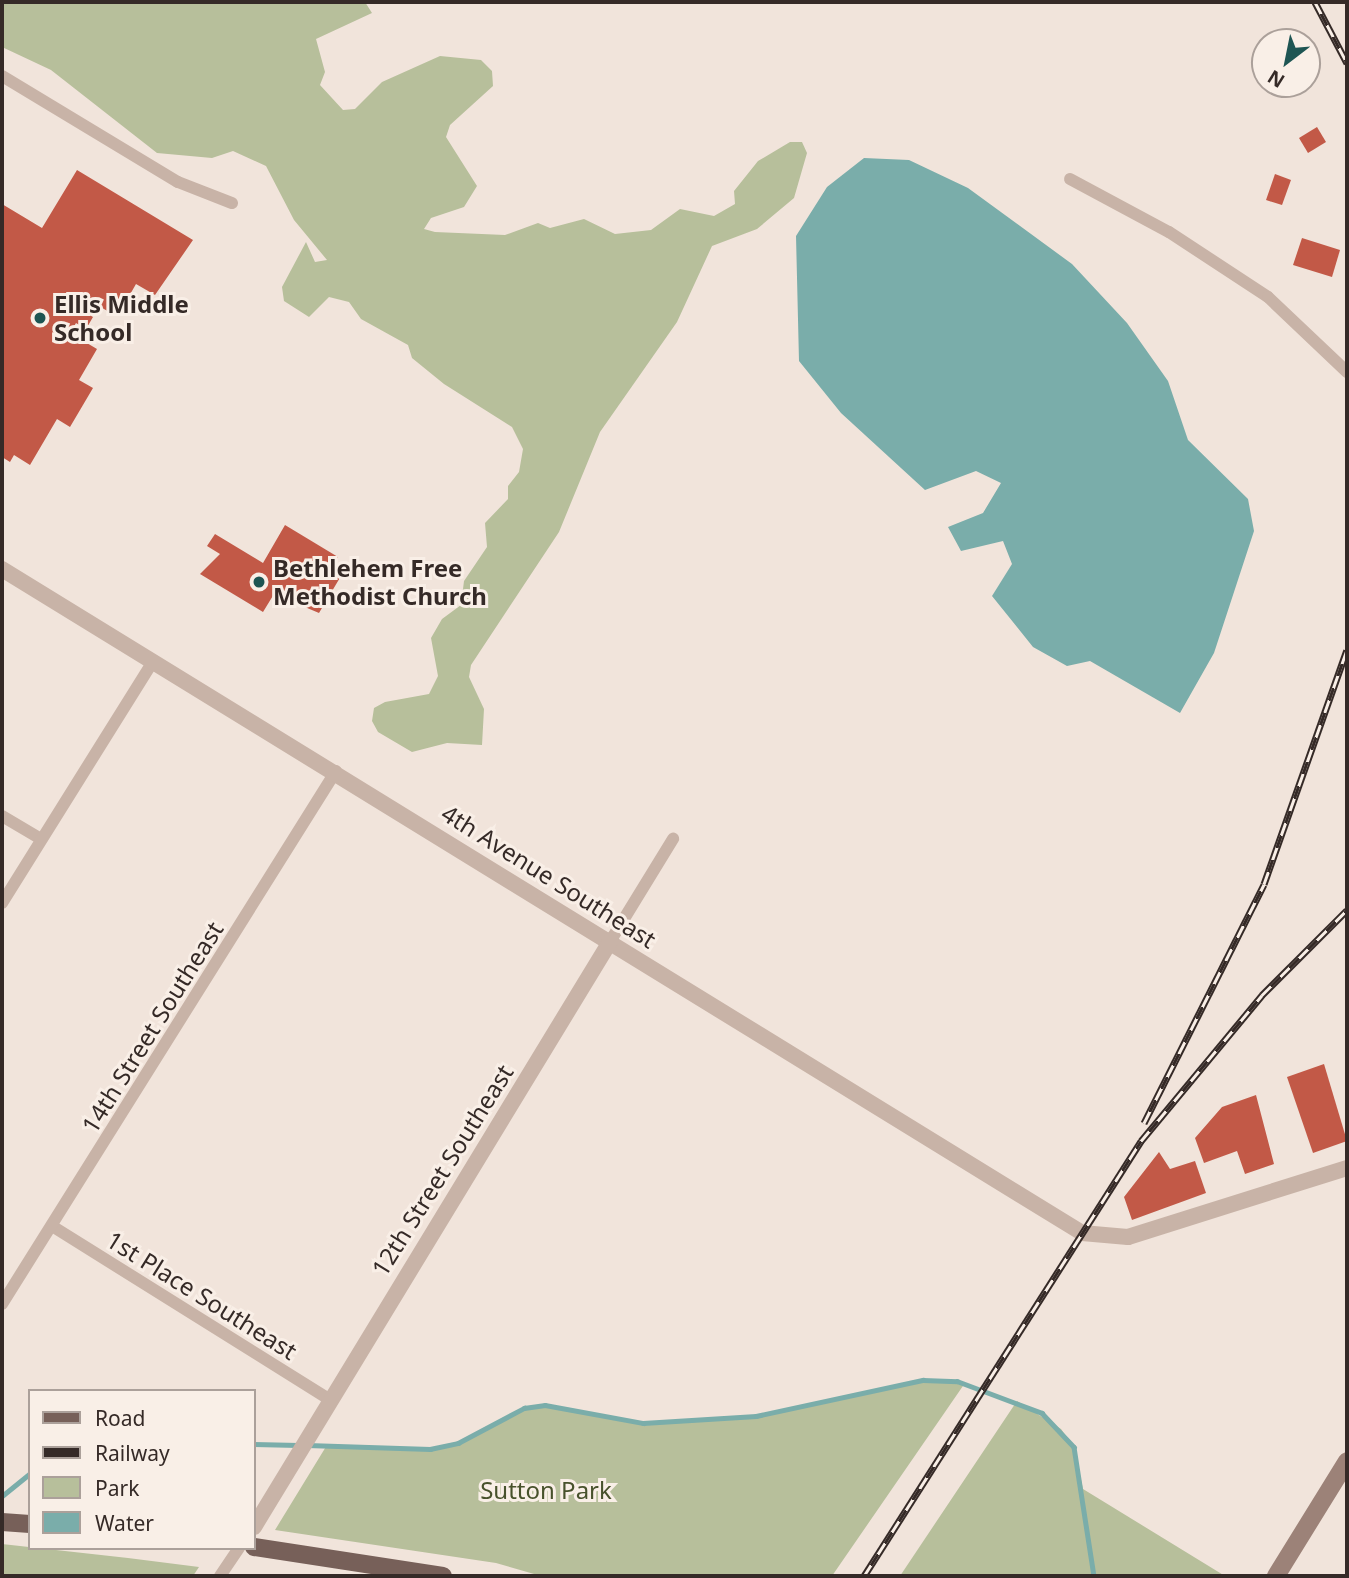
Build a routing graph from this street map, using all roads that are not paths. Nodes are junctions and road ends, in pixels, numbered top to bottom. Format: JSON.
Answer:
{"nodes":[{"id":1,"x":2,"y":76,"type":"edge"},
{"id":2,"x":1070,"y":179,"type":"dead end"},
{"id":3,"x":232,"y":204,"type":"dead end"},
{"id":4,"x":1347,"y":372,"type":"edge"},
{"id":5,"x":2,"y":569,"type":"edge"},
{"id":6,"x":153,"y":661,"type":"junction"},
{"id":7,"x":336,"y":771,"type":"junction"},
{"id":8,"x":2,"y":816,"type":"edge"},
{"id":9,"x":41,"y":839,"type":"junction"},
{"id":10,"x":673,"y":839,"type":"dead end"},
{"id":11,"x":2,"y":903,"type":"edge"},
{"id":12,"x":611,"y":940,"type":"junction"},
{"id":13,"x":1347,"y":1168,"type":"edge"},
{"id":14,"x":52,"y":1226,"type":"junction"},
{"id":15,"x":6,"y":1289,"type":"edge"},
{"id":16,"x":2,"y":1304,"type":"edge"},
{"id":17,"x":330,"y":1400,"type":"junction"},
{"id":18,"x":1347,"y":1461,"type":"edge"},
{"id":19,"x":2,"y":1522,"type":"edge"},
{"id":20,"x":28,"y":1524,"type":"edge"},
{"id":21,"x":256,"y":1524,"type":"edge"},
{"id":22,"x":256,"y":1547,"type":"edge"},
{"id":23,"x":238,"y":1550,"type":"edge"},
{"id":24,"x":220,"y":1576,"type":"edge"},
{"id":25,"x":443,"y":1576,"type":"edge"},
{"id":26,"x":1276,"y":1576,"type":"edge"}],
"edges":[{"from":1,"to":3,"type":"street"},
{"from":2,"to":4,"type":"street"},
{"from":5,"to":6,"type":"street","name":"4th Avenue Southeast"},
{"from":6,"to":7,"type":"street","name":"4th Avenue Southeast"},
{"from":6,"to":9,"type":"street"},
{"from":7,"to":12,"type":"street","name":"4th Avenue Southeast"},
{"from":7,"to":14,"type":"street","name":"14th Street Southeast"},
{"from":8,"to":9,"type":"street"},
{"from":9,"to":11,"type":"street"},
{"from":10,"to":12,"type":"street","name":"12th Street Southeast"},
{"from":12,"to":13,"type":"street","name":"4th Avenue Southeast"},
{"from":12,"to":17,"type":"street","name":"12th Street Southeast"},
{"from":14,"to":15,"type":"street","name":"14th Street Southeast"},
{"from":14,"to":17,"type":"street","name":"1st Place Southeast"},
{"from":15,"to":16,"type":"street","name":"14th Street Southeast"},
{"from":17,"to":21,"type":"street","name":"12th Street Southeast"},
{"from":18,"to":26,"type":"main road"},
{"from":19,"to":20,"type":"main road"},
{"from":22,"to":25,"type":"main road"},
{"from":23,"to":24,"type":"street"}]}
